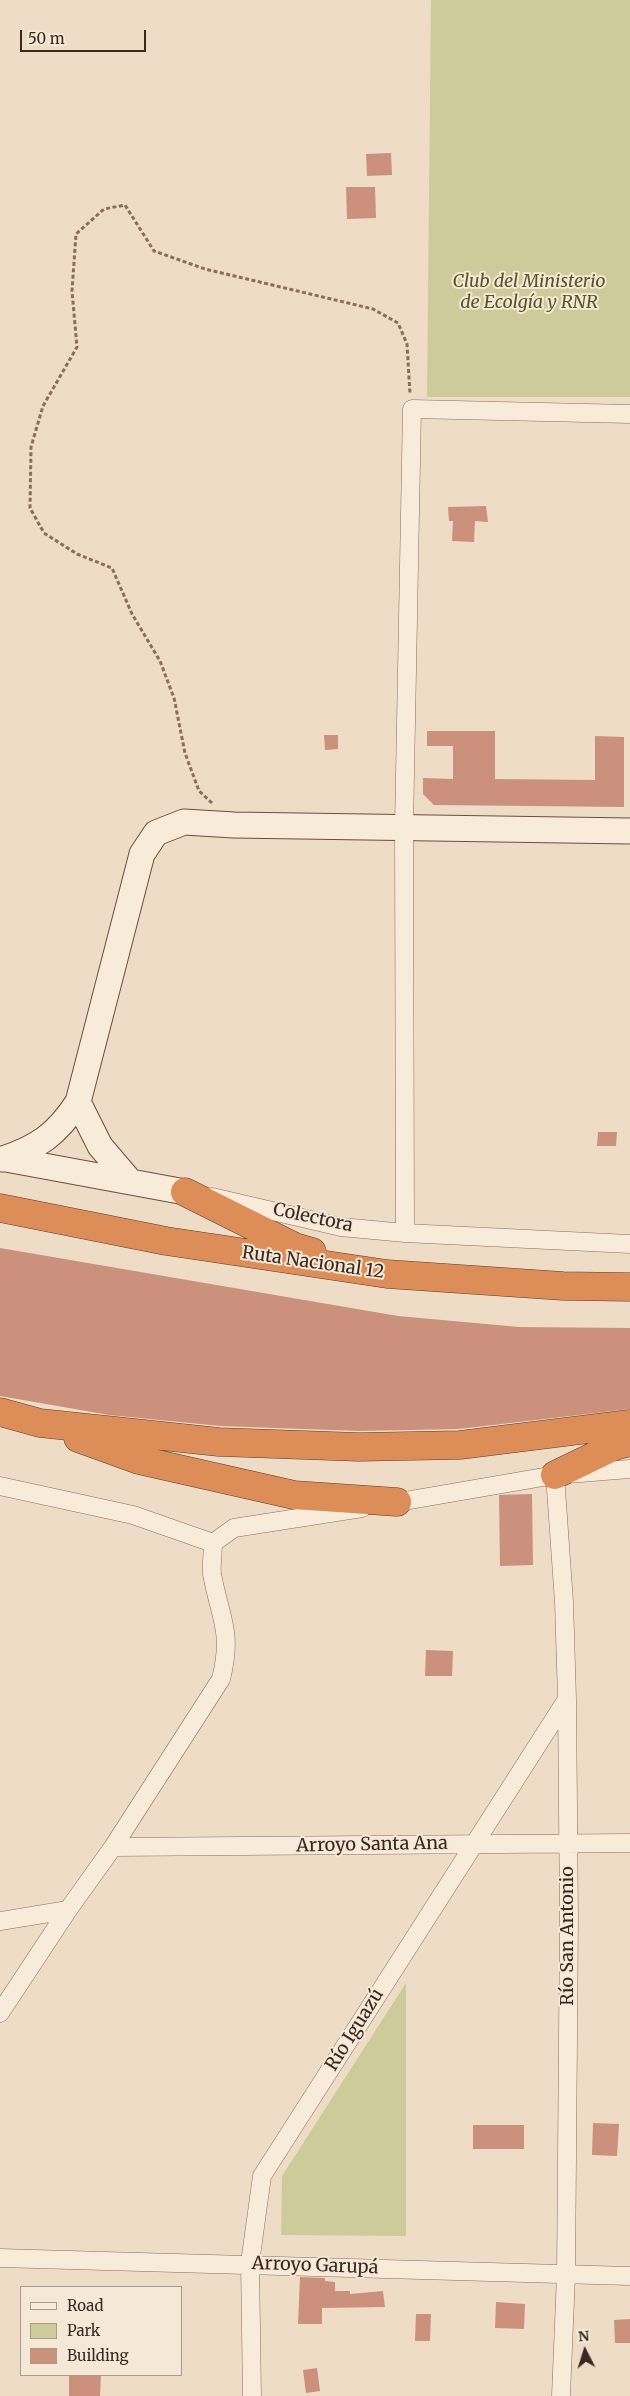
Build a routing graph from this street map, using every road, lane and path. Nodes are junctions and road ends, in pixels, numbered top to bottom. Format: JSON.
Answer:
{"nodes":[{"id":1,"x":412,"y":410,"type":"junction"},
{"id":2,"x":630,"y":414,"type":"edge"},
{"id":3,"x":234,"y":825,"type":"junction"},
{"id":4,"x":404,"y":827,"type":"junction"},
{"id":5,"x":630,"y":831,"type":"edge"},
{"id":6,"x":78,"y":1102,"type":"junction"},
{"id":7,"x":2,"y":1159,"type":"edge"},
{"id":8,"x":129,"y":1180,"type":"junction"},
{"id":9,"x":185,"y":1192,"type":"junction"},
{"id":10,"x":0,"y":1208,"type":"edge"},
{"id":11,"x":405,"y":1233,"type":"junction"},
{"id":12,"x":630,"y":1244,"type":"edge"},
{"id":13,"x":387,"y":1274,"type":"junction"},
{"id":14,"x":630,"y":1287,"type":"edge"},
{"id":15,"x":0,"y":1412,"type":"edge"},
{"id":16,"x":40,"y":1423,"type":"junction"},
{"id":17,"x":630,"y":1424,"type":"edge"},
{"id":18,"x":630,"y":1442,"type":"edge"},
{"id":19,"x":630,"y":1470,"type":"edge"},
{"id":20,"x":555,"y":1475,"type":"junction"},
{"id":21,"x":0,"y":1486,"type":"edge"},
{"id":22,"x":397,"y":1502,"type":"junction"},
{"id":23,"x":213,"y":1543,"type":"junction"},
{"id":24,"x":567,"y":1699,"type":"junction"},
{"id":25,"x":568,"y":1843,"type":"junction"},
{"id":26,"x":630,"y":1843,"type":"edge"},
{"id":27,"x":473,"y":1844,"type":"junction"},
{"id":28,"x":113,"y":1848,"type":"junction"},
{"id":29,"x":68,"y":1910,"type":"junction"},
{"id":30,"x":0,"y":1921,"type":"edge"},
{"id":31,"x":0,"y":2013,"type":"edge"},
{"id":32,"x":0,"y":2258,"type":"edge"},
{"id":33,"x":250,"y":2264,"type":"junction"},
{"id":34,"x":566,"y":2275,"type":"junction"},
{"id":35,"x":630,"y":2276,"type":"edge"},
{"id":36,"x":252,"y":2396,"type":"edge"},
{"id":37,"x":562,"y":2396,"type":"edge"}],
"edges":[{"from":1,"to":2,"type":"street"},
{"from":1,"to":3,"type":"path"},
{"from":1,"to":4,"type":"street"},
{"from":3,"to":4,"type":"main road"},
{"from":3,"to":6,"type":"main road"},
{"from":4,"to":5,"type":"main road"},
{"from":4,"to":11,"type":"street"},
{"from":6,"to":7,"type":"main road"},
{"from":6,"to":8,"type":"main road"},
{"from":7,"to":8,"type":"main road","name":"Colectora"},
{"from":8,"to":9,"type":"main road","name":"Colectora"},
{"from":9,"to":11,"type":"street","name":"Colectora"},
{"from":9,"to":13,"type":"highway"},
{"from":10,"to":13,"type":"highway","name":"Ruta Nacional 12"},
{"from":11,"to":12,"type":"street","name":"Colectora"},
{"from":13,"to":14,"type":"highway","name":"Ruta Nacional 12"},
{"from":15,"to":16,"type":"highway"},
{"from":16,"to":17,"type":"highway"},
{"from":16,"to":22,"type":"highway"},
{"from":18,"to":20,"type":"highway"},
{"from":19,"to":20,"type":"street"},
{"from":20,"to":22,"type":"street"},
{"from":20,"to":24,"type":"street","name":"Río San Antonio"},
{"from":21,"to":23,"type":"street"},
{"from":22,"to":23,"type":"street"},
{"from":23,"to":28,"type":"street"},
{"from":24,"to":25,"type":"street","name":"Río San Antonio"},
{"from":24,"to":27,"type":"street","name":"Río Iguazú"},
{"from":25,"to":26,"type":"street","name":"Arroyo Santa Ana"},
{"from":25,"to":27,"type":"street","name":"Arroyo Santa Ana"},
{"from":25,"to":34,"type":"street","name":"Río San Antonio"},
{"from":27,"to":28,"type":"street","name":"Arroyo Santa Ana"},
{"from":27,"to":33,"type":"street","name":"Río Iguazú"},
{"from":28,"to":29,"type":"street"},
{"from":29,"to":30,"type":"street"},
{"from":29,"to":31,"type":"street"},
{"from":32,"to":33,"type":"street","name":"Arroyo Garupá"},
{"from":33,"to":34,"type":"street","name":"Arroyo Garupá"},
{"from":33,"to":36,"type":"street","name":"Río Iguazú"},
{"from":34,"to":35,"type":"street","name":"Arroyo Garupá"},
{"from":34,"to":37,"type":"street","name":"Río San Antonio"}]}
